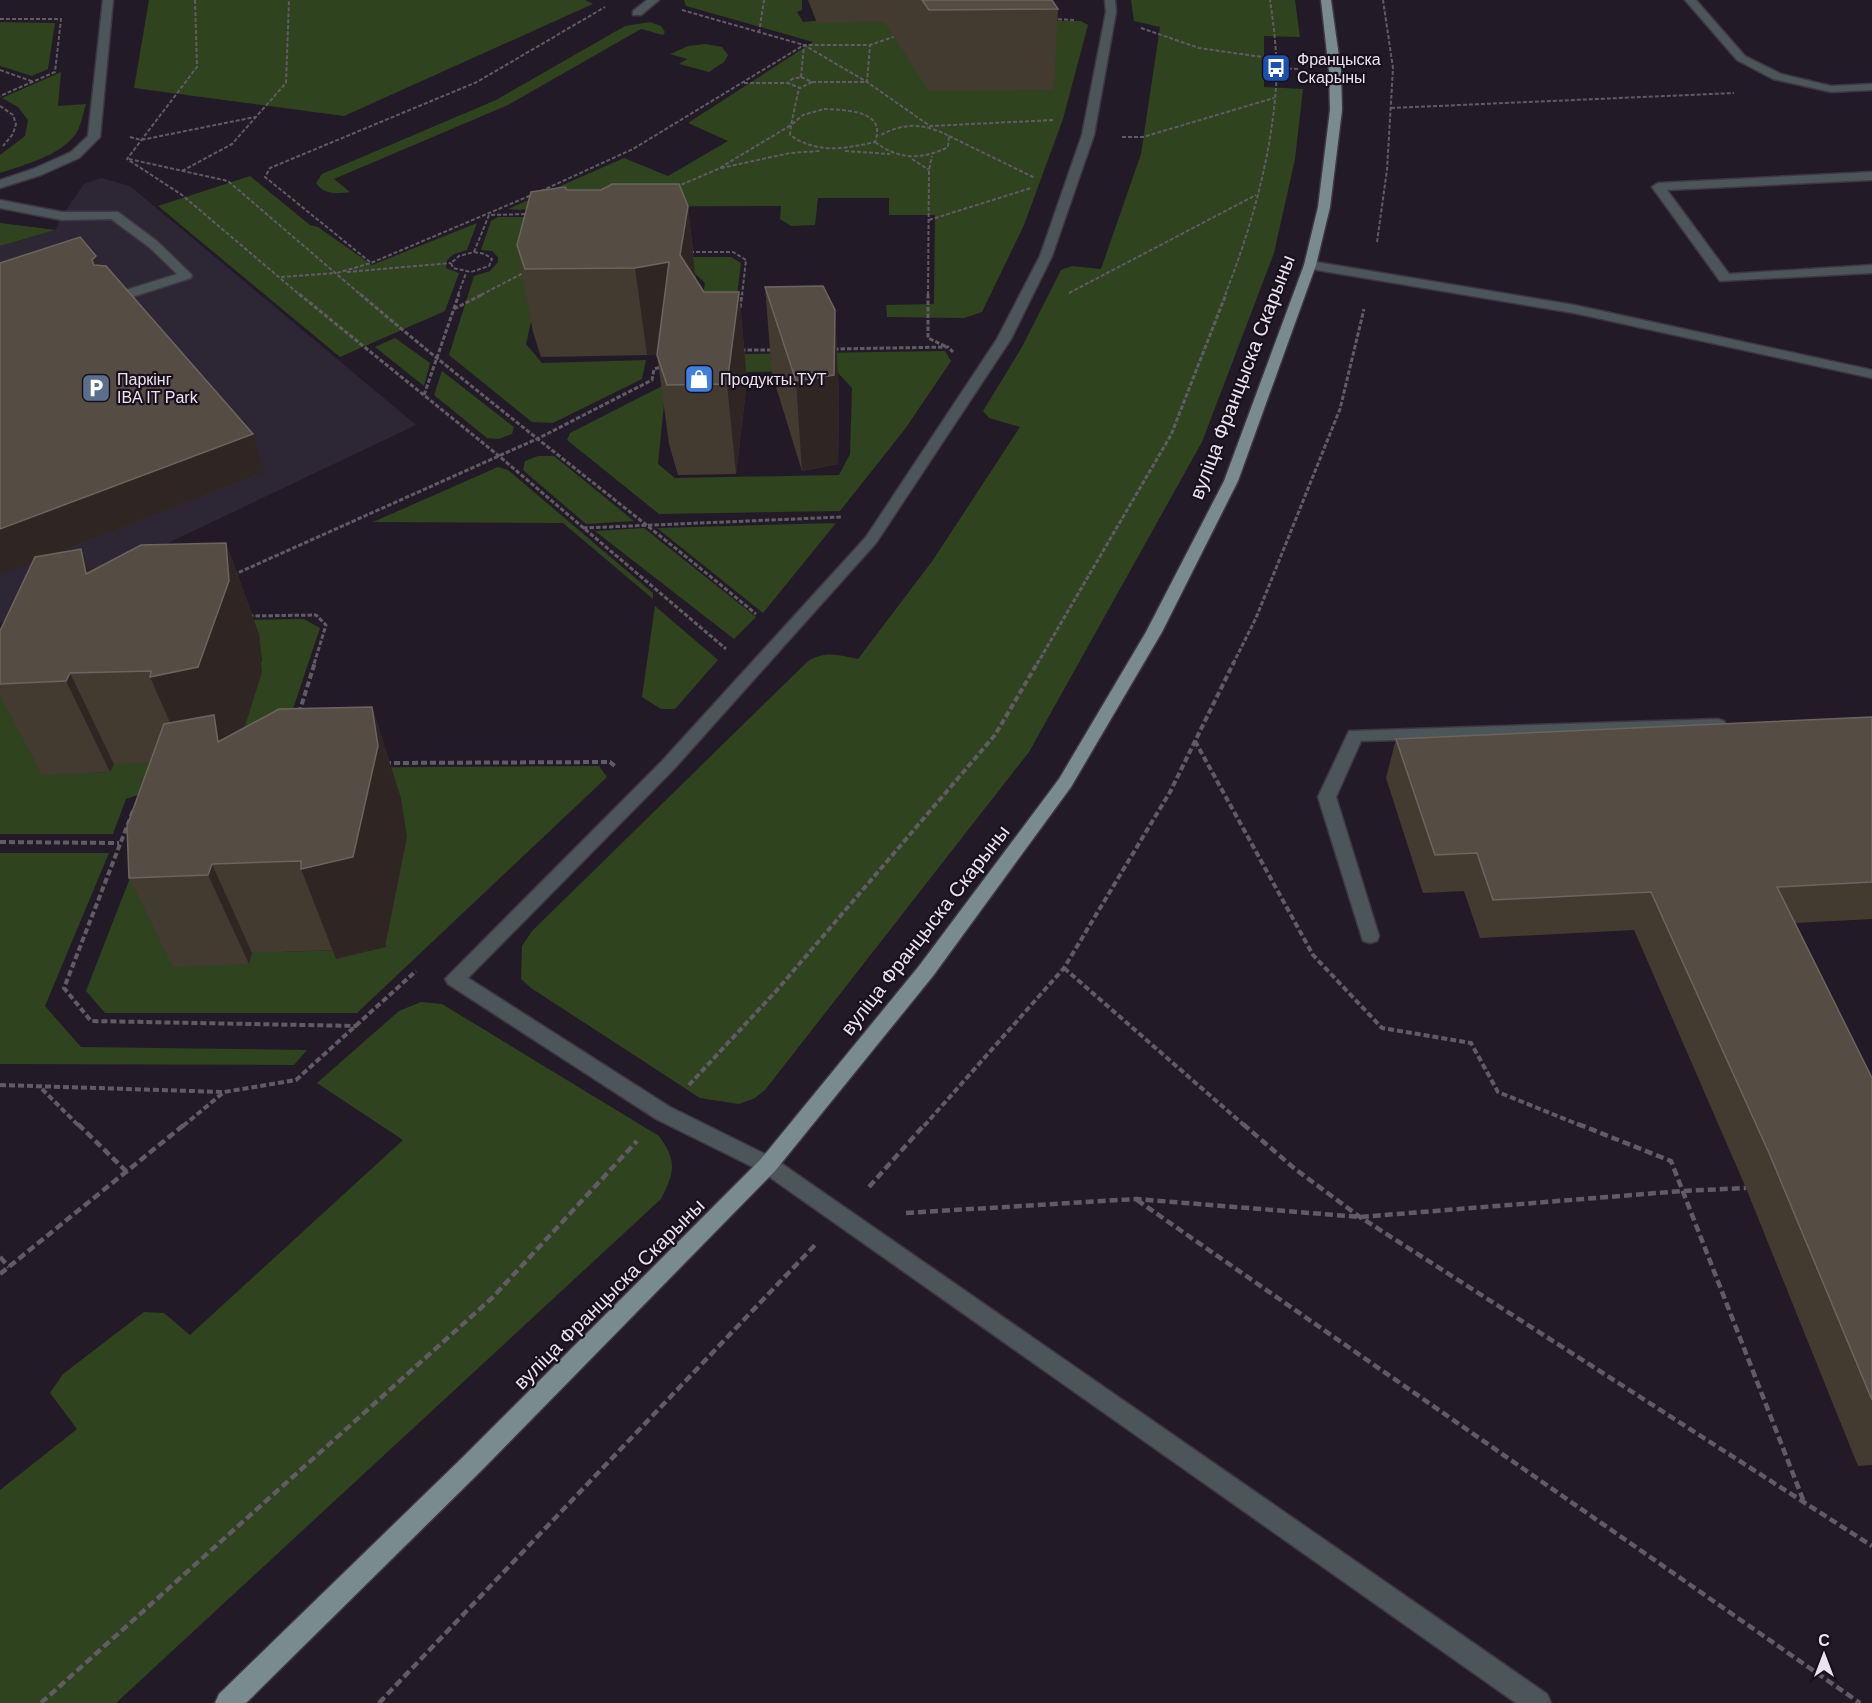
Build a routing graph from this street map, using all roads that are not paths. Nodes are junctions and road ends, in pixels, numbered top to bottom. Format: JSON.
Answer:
{"nodes":[{"id":1,"x":108,"y":0,"type":"edge"},
{"id":2,"x":654,"y":0,"type":"edge"},
{"id":3,"x":1326,"y":0,"type":"edge"},
{"id":4,"x":1690,"y":0,"type":"edge"},
{"id":5,"x":1109,"y":10,"type":"edge"},
{"id":6,"x":637,"y":13,"type":"dead end"},
{"id":7,"x":1872,"y":87,"type":"edge"},
{"id":8,"x":1872,"y":176,"type":"edge"},
{"id":9,"x":0,"y":184,"type":"edge"},
{"id":10,"x":0,"y":204,"type":"edge"},
{"id":11,"x":1310,"y":266,"type":"junction"},
{"id":12,"x":1872,"y":269,"type":"edge"},
{"id":13,"x":115,"y":298,"type":"edge"},
{"id":14,"x":1872,"y":374,"type":"edge"},
{"id":15,"x":1731,"y":725,"type":"edge"},
{"id":16,"x":1370,"y":936,"type":"dead end"},
{"id":17,"x":768,"y":1165,"type":"junction"},
{"id":18,"x":228,"y":1703,"type":"edge"},
{"id":19,"x":1538,"y":1703,"type":"edge"}],
"edges":[{"from":1,"to":9,"type":"lane"},
{"from":2,"to":6,"type":"lane"},
{"from":3,"to":11,"type":"main road","name":"вуліца Францыска Скарыны"},
{"from":4,"to":7,"type":"lane"},
{"from":5,"to":17,"type":"lane"},
{"from":8,"to":12,"type":"lane"},
{"from":10,"to":13,"type":"lane"},
{"from":11,"to":14,"type":"lane"},
{"from":11,"to":17,"type":"main road","name":"вуліца Францыска Скарыны"},
{"from":15,"to":16,"type":"lane"},
{"from":17,"to":18,"type":"main road","name":"вуліца Францыска Скарыны"},
{"from":17,"to":19,"type":"lane"}]}
